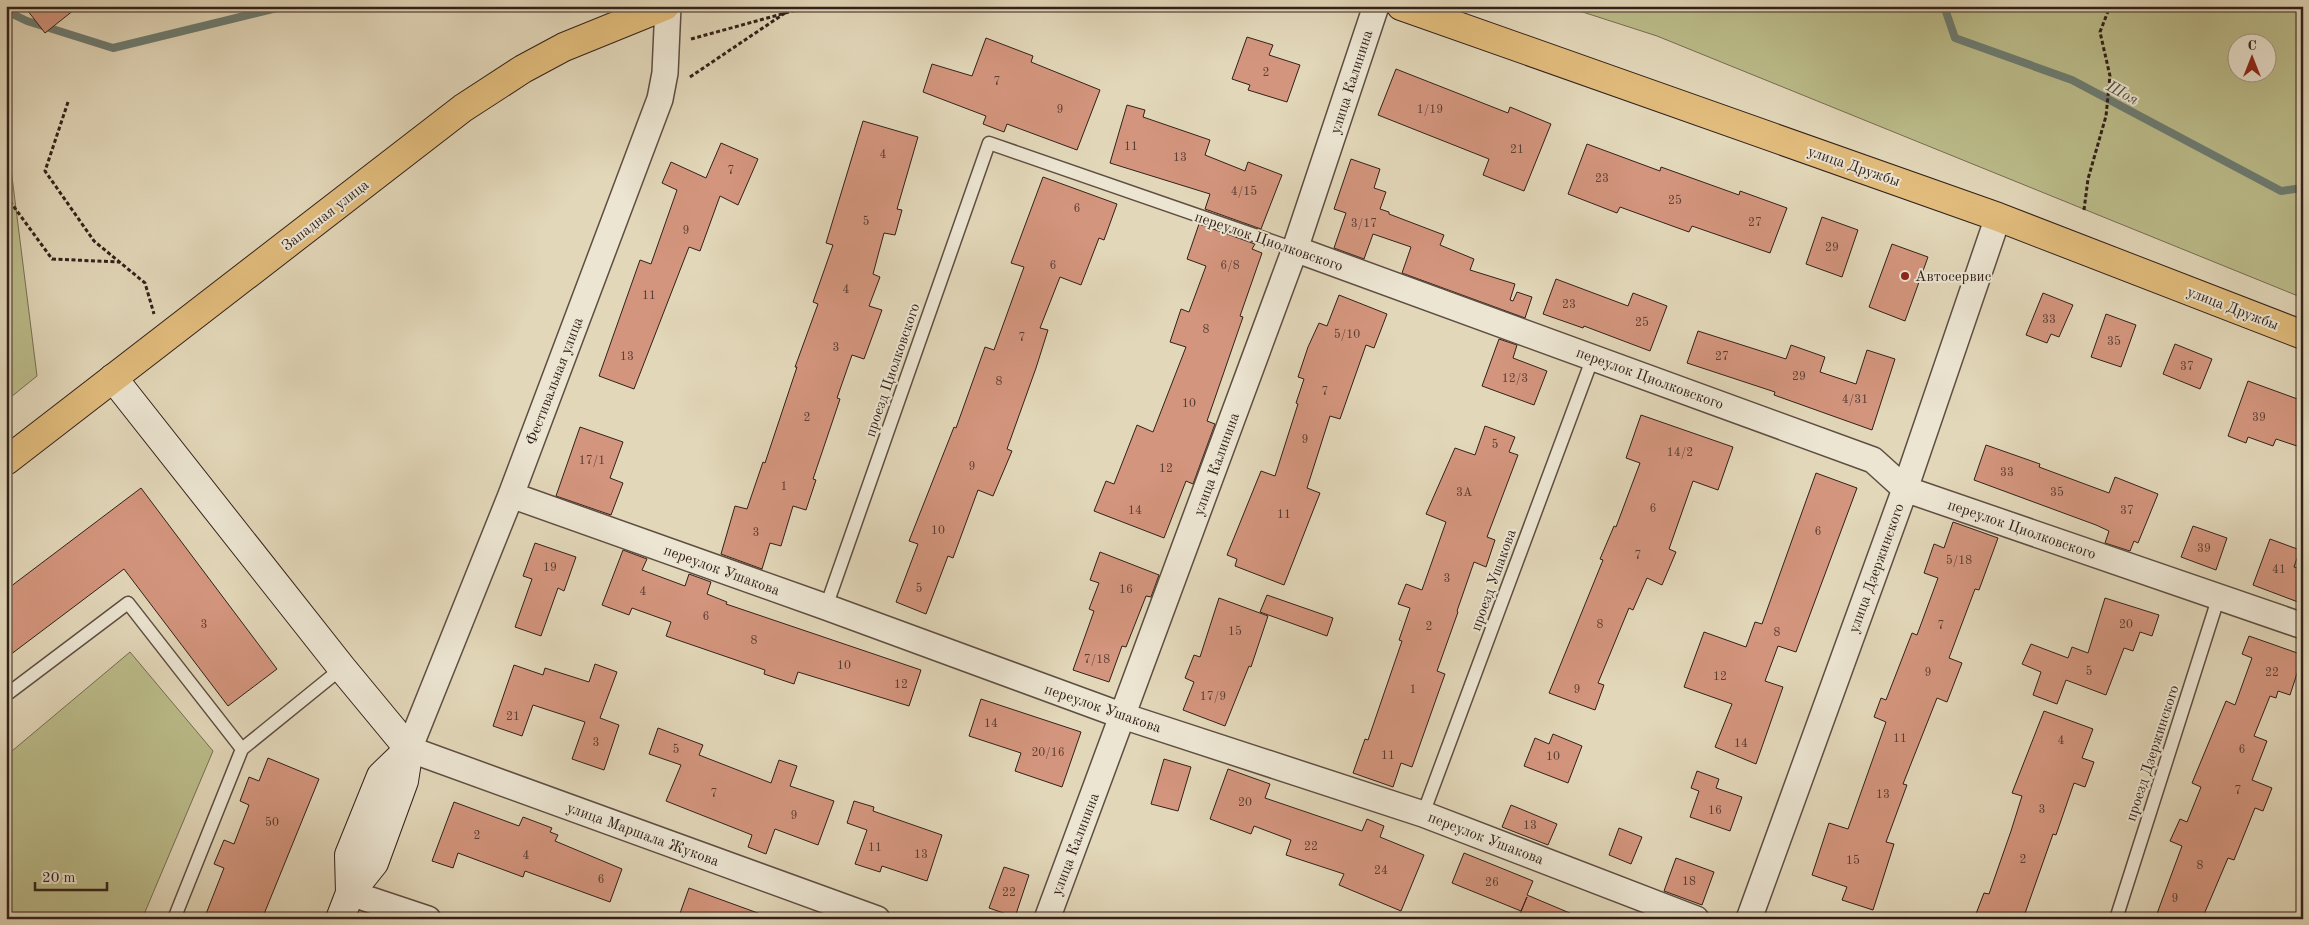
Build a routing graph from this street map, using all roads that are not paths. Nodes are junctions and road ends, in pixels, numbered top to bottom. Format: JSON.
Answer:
{"nodes":[{"id":1,"x":666,"y":6,"type":"edge"},
{"id":2,"x":1376,"y":6,"type":"edge"},
{"id":3,"x":1402,"y":6,"type":"edge"},
{"id":4,"x":988,"y":143,"type":"joint"},
{"id":5,"x":1998,"y":216,"type":"junction"},
{"id":6,"x":1296,"y":249,"type":"junction"},
{"id":7,"x":2303,"y":335,"type":"edge"},
{"id":8,"x":1593,"y":357,"type":"junction"},
{"id":9,"x":113,"y":378,"type":"junction"},
{"id":10,"x":6,"y":460,"type":"edge"},
{"id":11,"x":1905,"y":489,"type":"junction"},
{"id":12,"x":511,"y":495,"type":"junction"},
{"id":13,"x":2219,"y":596,"type":"junction"},
{"id":14,"x":826,"y":607,"type":"junction"},
{"id":15,"x":2303,"y":626,"type":"edge"},
{"id":16,"x":342,"y":668,"type":"junction"},
{"id":17,"x":6,"y":695,"type":"edge"},
{"id":18,"x":1123,"y":716,"type":"junction"},
{"id":19,"x":409,"y":748,"type":"junction"},
{"id":20,"x":242,"y":749,"type":"junction"},
{"id":21,"x":1423,"y":814,"type":"junction"},
{"id":22,"x":350,"y":893,"type":"junction"},
{"id":23,"x":174,"y":919,"type":"edge"},
{"id":24,"x":340,"y":919,"type":"edge"},
{"id":25,"x":428,"y":919,"type":"edge"},
{"id":26,"x":877,"y":919,"type":"edge"},
{"id":27,"x":1047,"y":919,"type":"edge"},
{"id":28,"x":1696,"y":919,"type":"edge"},
{"id":29,"x":1749,"y":919,"type":"edge"},
{"id":30,"x":2116,"y":919,"type":"edge"}],
"edges":[{"from":1,"to":9,"type":"main road","name":"Западная улица"},
{"from":1,"to":12,"type":"street","name":"Фестивальная улица"},
{"from":2,"to":6,"type":"street","name":"улица Калинина"},
{"from":3,"to":5,"type":"main road","name":"улица Дружбы"},
{"from":4,"to":6,"type":"lane","name":"переулок Циолковского"},
{"from":4,"to":14,"type":"lane","name":"проезд Циолковского"},
{"from":5,"to":7,"type":"main road","name":"улица Дружбы"},
{"from":5,"to":11,"type":"street","name":"улица Дзержинского"},
{"from":6,"to":8,"type":"street","name":"переулок Циолковского"},
{"from":6,"to":18,"type":"street","name":"улица Калинина"},
{"from":8,"to":11,"type":"street","name":"переулок Циолковского"},
{"from":8,"to":21,"type":"lane","name":"проезд Ушакова"},
{"from":9,"to":10,"type":"main road","name":"Западная улица"},
{"from":9,"to":16,"type":"street"},
{"from":11,"to":13,"type":"street","name":"переулок Циолковского"},
{"from":11,"to":29,"type":"street","name":"улица Дзержинского"},
{"from":12,"to":14,"type":"street","name":"переулок Ушакова"},
{"from":12,"to":19,"type":"street","name":"Фестивальная улица"},
{"from":13,"to":15,"type":"street","name":"переулок Циолковского"},
{"from":13,"to":30,"type":"lane","name":"проезд Дзержинского"},
{"from":14,"to":18,"type":"street","name":"переулок Ушакова"},
{"from":16,"to":19,"type":"street"},
{"from":16,"to":20,"type":"lane"},
{"from":17,"to":20,"type":"lane"},
{"from":18,"to":21,"type":"street","name":"переулок Ушакова"},
{"from":18,"to":27,"type":"street","name":"улица Калинина"},
{"from":19,"to":22,"type":"street","name":"Фестивальная улица"},
{"from":19,"to":26,"type":"street","name":"улица Маршала Жукова"},
{"from":20,"to":23,"type":"lane"},
{"from":21,"to":28,"type":"street","name":"переулок Ушакова"},
{"from":22,"to":24,"type":"street","name":"Фестивальная улица"},
{"from":22,"to":25,"type":"street"}]}
